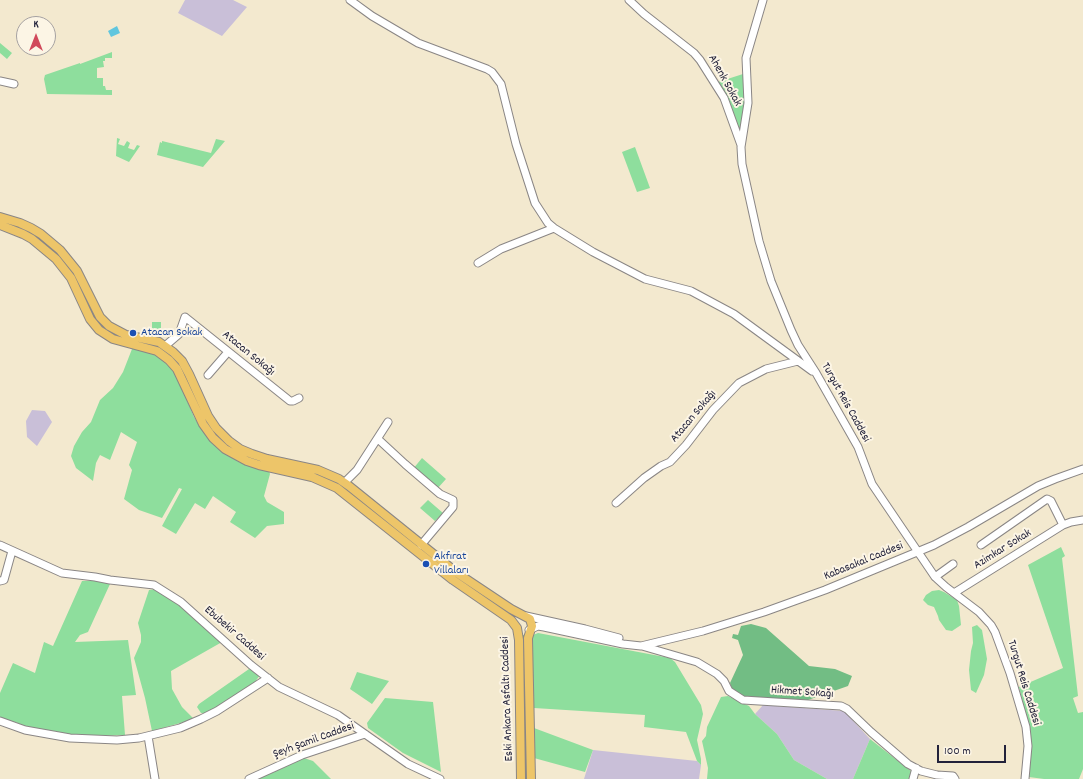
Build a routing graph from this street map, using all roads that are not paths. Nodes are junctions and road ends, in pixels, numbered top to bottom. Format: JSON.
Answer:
{"nodes":[{"id":1,"x":350,"y":0,"type":"edge"},
{"id":2,"x":629,"y":0,"type":"edge"},
{"id":3,"x":763,"y":0,"type":"edge"},
{"id":4,"x":0,"y":81,"type":"edge"},
{"id":5,"x":14,"y":84,"type":"dead end"},
{"id":6,"x":741,"y":147,"type":"junction"},
{"id":7,"x":0,"y":217,"type":"edge"},
{"id":8,"x":0,"y":225,"type":"edge"},
{"id":9,"x":554,"y":228,"type":"junction"},
{"id":10,"x":478,"y":263,"type":"dead end"},
{"id":11,"x":165,"y":346,"type":"junction"},
{"id":12,"x":228,"y":352,"type":"junction"},
{"id":13,"x":798,"y":361,"type":"junction"},
{"id":14,"x":816,"y":373,"type":"junction"},
{"id":15,"x":208,"y":376,"type":"dead end"},
{"id":16,"x":299,"y":398,"type":"dead end"},
{"id":17,"x":388,"y":422,"type":"dead end"},
{"id":18,"x":378,"y":439,"type":"junction"},
{"id":19,"x":1083,"y":469,"type":"edge"},
{"id":20,"x":345,"y":482,"type":"junction"},
{"id":21,"x":616,"y":503,"type":"dead end"},
{"id":22,"x":1083,"y":520,"type":"edge"},
{"id":23,"x":1063,"y":525,"type":"junction"},
{"id":24,"x":0,"y":545,"type":"edge"},
{"id":25,"x":421,"y":545,"type":"junction"},
{"id":26,"x":981,"y":545,"type":"dead end"},
{"id":27,"x":12,"y":551,"type":"junction"},
{"id":28,"x":918,"y":552,"type":"junction"},
{"id":29,"x":953,"y":564,"type":"dead end"},
{"id":30,"x":935,"y":577,"type":"junction"},
{"id":31,"x":0,"y":581,"type":"edge"},
{"id":32,"x":954,"y":593,"type":"junction"},
{"id":33,"x":526,"y":616,"type":"junction"},
{"id":34,"x":517,"y":628,"type":"junction"},
{"id":35,"x":530,"y":630,"type":"junction"},
{"id":36,"x":641,"y":646,"type":"junction"},
{"id":37,"x":268,"y":678,"type":"junction"},
{"id":38,"x":0,"y":721,"type":"edge"},
{"id":39,"x":364,"y":734,"type":"junction"},
{"id":40,"x":148,"y":736,"type":"junction"},
{"id":41,"x":916,"y":768,"type":"junction"},
{"id":42,"x":154,"y":779,"type":"edge"},
{"id":43,"x":249,"y":779,"type":"edge"},
{"id":44,"x":440,"y":779,"type":"edge"},
{"id":45,"x":522,"y":779,"type":"edge"},
{"id":46,"x":531,"y":779,"type":"edge"},
{"id":47,"x":914,"y":779,"type":"edge"},
{"id":48,"x":955,"y":779,"type":"edge"},
{"id":49,"x":1025,"y":779,"type":"edge"}],
"edges":[{"from":1,"to":9,"type":"street"},
{"from":2,"to":6,"type":"street","name":"Ahenk Sokak"},
{"from":3,"to":6,"type":"street","name":"Turgut Reis Caddesi"},
{"from":4,"to":5,"type":"street"},
{"from":6,"to":14,"type":"street","name":"Turgut Reis Caddesi"},
{"from":7,"to":11,"type":"main road"},
{"from":8,"to":34,"type":"main road","name":"Eski Ankara Asfaltı Caddesi"},
{"from":9,"to":10,"type":"street"},
{"from":9,"to":13,"type":"street"},
{"from":11,"to":12,"type":"street","name":"Atacan Sokağı"},
{"from":11,"to":20,"type":"main road"},
{"from":12,"to":15,"type":"street"},
{"from":12,"to":16,"type":"street","name":"Atacan Sokağı"},
{"from":13,"to":14,"type":"street"},
{"from":13,"to":21,"type":"street","name":"Atacan Sokağı"},
{"from":14,"to":28,"type":"street","name":"Turgut Reis Caddesi"},
{"from":17,"to":18,"type":"street"},
{"from":18,"to":20,"type":"street"},
{"from":18,"to":25,"type":"street"},
{"from":19,"to":28,"type":"street","name":"Kabasakal Caddesi"},
{"from":20,"to":25,"type":"main road"},
{"from":22,"to":23,"type":"street","name":"Azimkar Sokak"},
{"from":23,"to":26,"type":"street","name":"Azimkar Sokak"},
{"from":23,"to":32,"type":"street","name":"Azimkar Sokak"},
{"from":24,"to":27,"type":"street","name":"Ebubekir Caddesi"},
{"from":25,"to":33,"type":"main road"},
{"from":27,"to":31,"type":"street"},
{"from":27,"to":37,"type":"street","name":"Ebubekir Caddesi"},
{"from":28,"to":30,"type":"street","name":"Turgut Reis Caddesi"},
{"from":28,"to":36,"type":"street","name":"Kabasakal Caddesi"},
{"from":29,"to":30,"type":"street"},
{"from":30,"to":32,"type":"street","name":"Turgut Reis Caddesi"},
{"from":32,"to":49,"type":"street","name":"Turgut Reis Caddesi"},
{"from":33,"to":34,"type":"main road"},
{"from":33,"to":35,"type":"main road"},
{"from":33,"to":36,"type":"street","name":"Hikmet Sokağı"},
{"from":34,"to":35,"type":"main road"},
{"from":34,"to":45,"type":"main road","name":"Eski Ankara Asfaltı Caddesi"},
{"from":35,"to":36,"type":"street","name":"Hikmet Sokağı"},
{"from":35,"to":46,"type":"main road","name":"Eski Ankara Asfaltı Caddesi"},
{"from":36,"to":41,"type":"street","name":"Hikmet Sokağı"},
{"from":37,"to":39,"type":"street","name":"Ebubekir Caddesi"},
{"from":37,"to":40,"type":"street"},
{"from":38,"to":40,"type":"street"},
{"from":39,"to":43,"type":"street","name":"Şeyh Şamil Caddesi"},
{"from":39,"to":44,"type":"street","name":"Ebubekir Caddesi"},
{"from":40,"to":42,"type":"street"},
{"from":41,"to":47,"type":"street"},
{"from":41,"to":48,"type":"street","name":"Hikmet Sokağı"}]}
